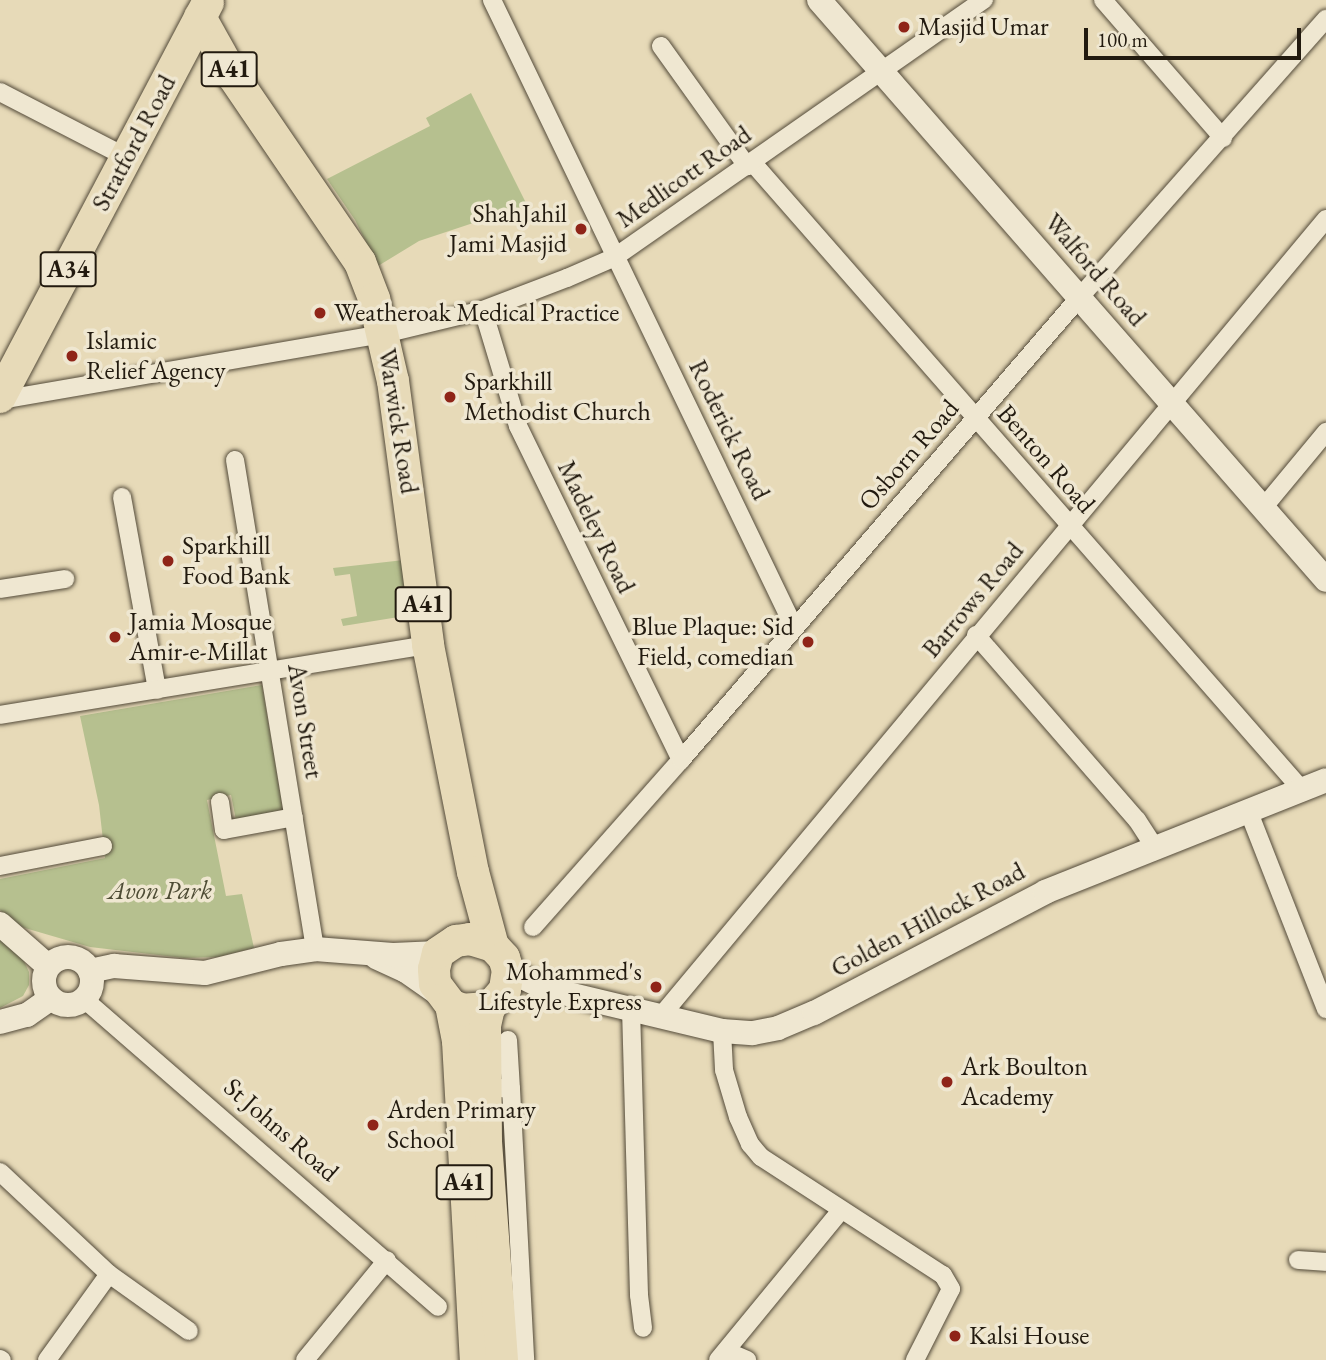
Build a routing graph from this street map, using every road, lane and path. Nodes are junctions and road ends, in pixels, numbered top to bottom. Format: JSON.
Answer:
{"nodes":[{"id":1,"x":228,"y":0,"type":"edge"},
{"id":2,"x":492,"y":0,"type":"edge"},
{"id":3,"x":819,"y":0,"type":"edge"},
{"id":4,"x":984,"y":0,"type":"edge"},
{"id":5,"x":1103,"y":0,"type":"edge"},
{"id":6,"x":204,"y":9,"type":"edge"},
{"id":7,"x":1326,"y":19,"type":"edge"},
{"id":8,"x":661,"y":46,"type":"dead end"},
{"id":9,"x":880,"y":71,"type":"junction"},
{"id":10,"x":0,"y":92,"type":"edge"},
{"id":11,"x":264,"y":117,"type":"junction"},
{"id":12,"x":1223,"y":138,"type":"junction"},
{"id":13,"x":126,"y":157,"type":"junction"},
{"id":14,"x":750,"y":164,"type":"junction"},
{"id":15,"x":1326,"y":219,"type":"edge"},
{"id":16,"x":615,"y":257,"type":"junction"},
{"id":17,"x":1079,"y":298,"type":"junction"},
{"id":18,"x":483,"y":310,"type":"junction"},
{"id":19,"x":384,"y":334,"type":"junction"},
{"id":20,"x":2,"y":389,"type":"edge"},
{"id":21,"x":1172,"y":403,"type":"junction"},
{"id":22,"x":976,"y":418,"type":"junction"},
{"id":23,"x":1326,"y":432,"type":"edge"},
{"id":24,"x":235,"y":460,"type":"dead end"},
{"id":25,"x":122,"y":497,"type":"dead end"},
{"id":26,"x":1263,"y":508,"type":"junction"},
{"id":27,"x":1070,"y":527,"type":"junction"},
{"id":28,"x":65,"y":579,"type":"dead end"},
{"id":29,"x":1326,"y":580,"type":"edge"},
{"id":30,"x":0,"y":589,"type":"edge"},
{"id":31,"x":794,"y":627,"type":"junction"},
{"id":32,"x":976,"y":635,"type":"junction"},
{"id":33,"x":428,"y":645,"type":"junction"},
{"id":34,"x":270,"y":671,"type":"junction"},
{"id":35,"x":157,"y":691,"type":"junction"},
{"id":36,"x":0,"y":715,"type":"edge"},
{"id":37,"x":681,"y":760,"type":"junction"},
{"id":38,"x":1326,"y":780,"type":"edge"},
{"id":39,"x":1301,"y":789,"type":"junction"},
{"id":40,"x":220,"y":802,"type":"dead end"},
{"id":41,"x":1248,"y":810,"type":"junction"},
{"id":42,"x":294,"y":817,"type":"junction"},
{"id":43,"x":103,"y":846,"type":"dead end"},
{"id":44,"x":1154,"y":846,"type":"junction"},
{"id":45,"x":0,"y":866,"type":"edge"},
{"id":46,"x":473,"y":872,"type":"junction"},
{"id":47,"x":0,"y":925,"type":"edge"},
{"id":48,"x":533,"y":927,"type":"dead end"},
{"id":49,"x":447,"y":947,"type":"junction"},
{"id":50,"x":315,"y":948,"type":"junction"},
{"id":51,"x":366,"y":953,"type":"junction"},
{"id":52,"x":500,"y":958,"type":"junction"},
{"id":53,"x":48,"y":966,"type":"junction"},
{"id":54,"x":90,"y":971,"type":"junction"},
{"id":55,"x":547,"y":989,"type":"junction"},
{"id":56,"x":51,"y":998,"type":"junction"},
{"id":57,"x":84,"y":999,"type":"junction"},
{"id":58,"x":446,"y":1000,"type":"junction"},
{"id":59,"x":494,"y":1005,"type":"junction"},
{"id":60,"x":631,"y":1009,"type":"junction"},
{"id":61,"x":1326,"y":1009,"type":"edge"},
{"id":62,"x":661,"y":1016,"type":"junction"},
{"id":63,"x":0,"y":1022,"type":"edge"},
{"id":64,"x":722,"y":1031,"type":"junction"},
{"id":65,"x":508,"y":1040,"type":"dead end"},
{"id":66,"x":498,"y":1088,"type":"junction"},
{"id":67,"x":0,"y":1172,"type":"edge"},
{"id":68,"x":841,"y":1210,"type":"junction"},
{"id":69,"x":387,"y":1260,"type":"junction"},
{"id":70,"x":1298,"y":1260,"type":"dead end"},
{"id":71,"x":1326,"y":1262,"type":"edge"},
{"id":72,"x":109,"y":1274,"type":"junction"},
{"id":73,"x":438,"y":1307,"type":"dead end"},
{"id":74,"x":643,"y":1328,"type":"dead end"},
{"id":75,"x":189,"y":1331,"type":"dead end"},
{"id":76,"x":722,"y":1355,"type":"edge"},
{"id":77,"x":47,"y":1360,"type":"edge"},
{"id":78,"x":305,"y":1360,"type":"edge"},
{"id":79,"x":476,"y":1360,"type":"edge"},
{"id":80,"x":502,"y":1360,"type":"edge"},
{"id":81,"x":524,"y":1360,"type":"edge"},
{"id":82,"x":747,"y":1360,"type":"edge"},
{"id":83,"x":915,"y":1360,"type":"edge"}],
"edges":[{"from":1,"to":11,"type":"highway"},
{"from":2,"to":16,"type":"street","name":"Roderick Road"},
{"from":3,"to":9,"type":"main road","name":"Walford Road"},
{"from":4,"to":9,"type":"street","name":"Medlicott Road"},
{"from":5,"to":12,"type":"street"},
{"from":6,"to":11,"type":"highway","name":"Warwick Road","number":"A41"},
{"from":6,"to":13,"type":"highway","name":"Stratford Road","number":"A34"},
{"from":7,"to":12,"type":"street","name":"Osborn Road"},
{"from":8,"to":14,"type":"street","name":"Benton Road"},
{"from":9,"to":14,"type":"street","name":"Medlicott Road"},
{"from":9,"to":17,"type":"main road","name":"Walford Road"},
{"from":10,"to":13,"type":"street"},
{"from":11,"to":19,"type":"highway","name":"Warwick Road","number":"A41"},
{"from":12,"to":17,"type":"street","name":"Osborn Road"},
{"from":13,"to":20,"type":"highway","name":"Stratford Road","number":"A34"},
{"from":14,"to":16,"type":"street","name":"Medlicott Road"},
{"from":14,"to":22,"type":"street","name":"Benton Road"},
{"from":15,"to":21,"type":"street","name":"Barrows Road"},
{"from":16,"to":18,"type":"street","name":"Medlicott Road"},
{"from":16,"to":31,"type":"street","name":"Roderick Road"},
{"from":17,"to":21,"type":"main road","name":"Walford Road"},
{"from":17,"to":22,"type":"street","name":"Osborn Road"},
{"from":18,"to":19,"type":"street","name":"Medlicott Road"},
{"from":18,"to":37,"type":"street","name":"Madeley Road"},
{"from":19,"to":20,"type":"street","name":"Medlicott Road"},
{"from":19,"to":33,"type":"highway","name":"Warwick Road","number":"A41"},
{"from":21,"to":26,"type":"main road","name":"Walford Road"},
{"from":21,"to":27,"type":"street","name":"Barrows Road"},
{"from":22,"to":27,"type":"street","name":"Benton Road"},
{"from":22,"to":31,"type":"street","name":"Osborn Road"},
{"from":23,"to":26,"type":"street"},
{"from":24,"to":34,"type":"street","name":"Avon Street"},
{"from":25,"to":35,"type":"street"},
{"from":26,"to":29,"type":"main road","name":"Walford Road"},
{"from":27,"to":32,"type":"street","name":"Barrows Road"},
{"from":27,"to":39,"type":"street","name":"Benton Road"},
{"from":28,"to":30,"type":"street"},
{"from":31,"to":37,"type":"street","name":"Osborn Road"},
{"from":32,"to":44,"type":"street"},
{"from":32,"to":62,"type":"street","name":"Barrows Road"},
{"from":33,"to":34,"type":"street"},
{"from":33,"to":46,"type":"highway","name":"Warwick Road","number":"A41"},
{"from":34,"to":35,"type":"street"},
{"from":34,"to":42,"type":"street","name":"Avon Street"},
{"from":35,"to":36,"type":"street"},
{"from":37,"to":48,"type":"street","name":"Osborn Road"},
{"from":38,"to":39,"type":"main road","name":"Golden Hillock Road"},
{"from":39,"to":41,"type":"main road","name":"Golden Hillock Road"},
{"from":40,"to":42,"type":"street"},
{"from":41,"to":44,"type":"main road","name":"Golden Hillock Road"},
{"from":41,"to":61,"type":"street"},
{"from":42,"to":50,"type":"street","name":"Avon Street"},
{"from":43,"to":45,"type":"street"},
{"from":44,"to":64,"type":"main road","name":"Golden Hillock Road"},
{"from":46,"to":49,"type":"highway","name":"Warwick Road","number":"A41"},
{"from":46,"to":52,"type":"highway","name":"Warwick Road","number":"A41"},
{"from":47,"to":53,"type":"main road"},
{"from":49,"to":51,"type":"main road"},
{"from":49,"to":52,"type":"highway"},
{"from":49,"to":58,"type":"highway"},
{"from":50,"to":51,"type":"main road"},
{"from":50,"to":54,"type":"main road"},
{"from":51,"to":58,"type":"main road"},
{"from":52,"to":55,"type":"main road","name":"Golden Hillock Road"},
{"from":52,"to":59,"type":"highway"},
{"from":53,"to":54,"type":"main road"},
{"from":53,"to":56,"type":"main road"},
{"from":54,"to":57,"type":"main road"},
{"from":55,"to":59,"type":"main road","name":"Golden Hillock Road"},
{"from":55,"to":60,"type":"main road","name":"Golden Hillock Road"},
{"from":56,"to":57,"type":"main road"},
{"from":56,"to":63,"type":"main road"},
{"from":57,"to":69,"type":"street","name":"St Johns Road"},
{"from":58,"to":59,"type":"highway"},
{"from":58,"to":79,"type":"highway","number":"A41"},
{"from":59,"to":66,"type":"highway","number":"A41"},
{"from":60,"to":62,"type":"main road","name":"Golden Hillock Road"},
{"from":60,"to":74,"type":"street"},
{"from":62,"to":64,"type":"main road","name":"Golden Hillock Road"},
{"from":64,"to":68,"type":"street"},
{"from":65,"to":66,"type":"street"},
{"from":66,"to":80,"type":"highway","number":"A41"},
{"from":66,"to":81,"type":"street"},
{"from":67,"to":72,"type":"street"},
{"from":68,"to":76,"type":"street"},
{"from":68,"to":83,"type":"street"},
{"from":69,"to":73,"type":"street","name":"St Johns Road"},
{"from":69,"to":78,"type":"street"},
{"from":70,"to":71,"type":"street"},
{"from":72,"to":75,"type":"street"},
{"from":72,"to":77,"type":"street"},
{"from":76,"to":82,"type":"street"}]}
